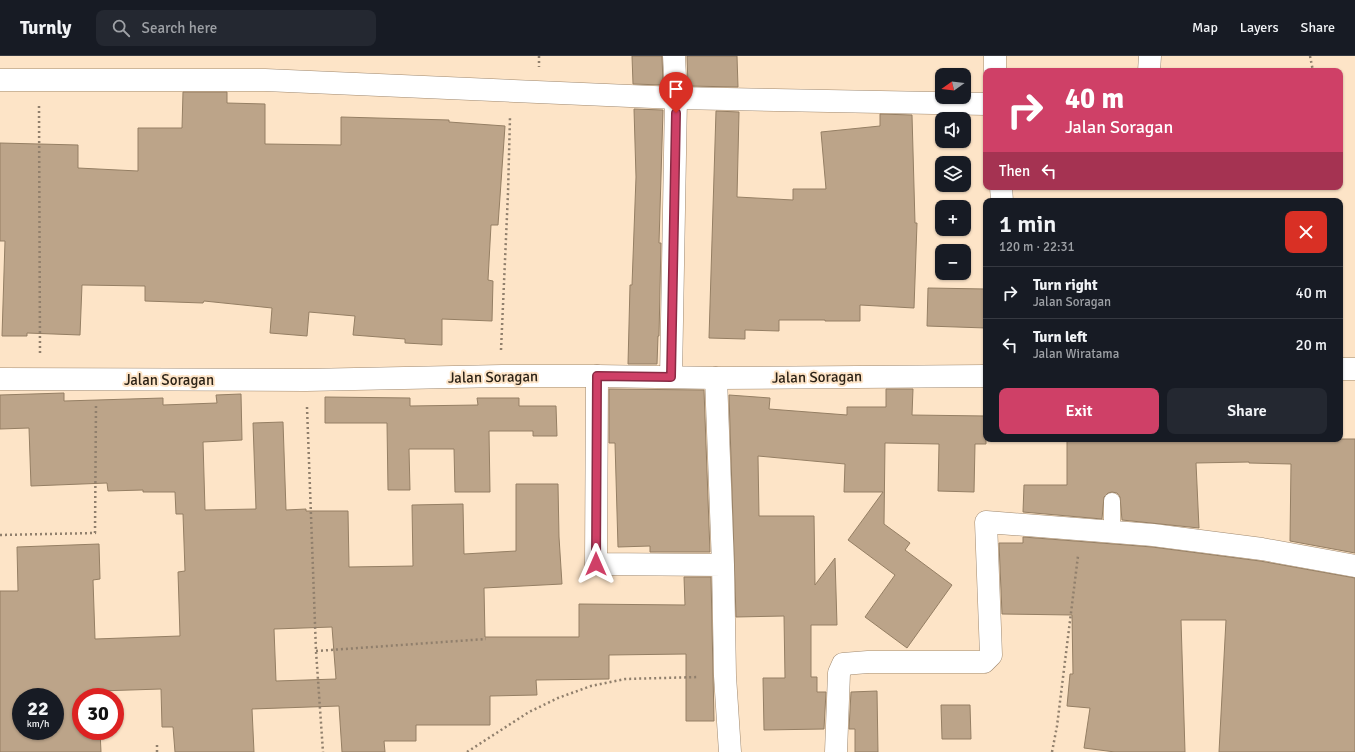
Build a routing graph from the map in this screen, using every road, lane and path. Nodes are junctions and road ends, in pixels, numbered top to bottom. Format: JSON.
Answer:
{"nodes":[{"id":1,"x":674,"y":56,"type":"edge"},
{"id":2,"x":995,"y":56,"type":"edge"},
{"id":3,"x":1150,"y":56,"type":"edge"},
{"id":4,"x":1310,"y":56,"type":"edge"},
{"id":5,"x":995,"y":68,"type":"edge"},
{"id":6,"x":1149,"y":68,"type":"edge"},
{"id":7,"x":1312,"y":68,"type":"edge"},
{"id":8,"x":0,"y":80,"type":"edge"},
{"id":9,"x":39,"y":80,"type":"junction"},
{"id":10,"x":511,"y":90,"type":"junction"},
{"id":11,"x":676,"y":98,"type":"junction"},
{"id":12,"x":983,"y":104,"type":"edge"},
{"id":13,"x":1355,"y":369,"type":"edge"},
{"id":14,"x":1343,"y":370,"type":"edge"},
{"id":15,"x":502,"y":376,"type":"junction"},
{"id":16,"x":597,"y":376,"type":"junction"},
{"id":17,"x":983,"y":376,"type":"edge"},
{"id":18,"x":671,"y":377,"type":"junction"},
{"id":19,"x":716,"y":378,"type":"junction"},
{"id":20,"x":0,"y":379,"type":"edge"},
{"id":21,"x":40,"y":379,"type":"junction"},
{"id":22,"x":306,"y":380,"type":"junction"},
{"id":23,"x":95,"y":433,"type":"dead end"},
{"id":24,"x":1112,"y":501,"type":"dead end"},
{"id":25,"x":1081,"y":530,"type":"junction"},
{"id":26,"x":1112,"y":532,"type":"junction"},
{"id":27,"x":0,"y":536,"type":"edge"},
{"id":28,"x":723,"y":566,"type":"junction"},
{"id":29,"x":1355,"y":566,"type":"edge"},
{"id":30,"x":486,"y":639,"type":"dead end"},
{"id":31,"x":316,"y":651,"type":"junction"},
{"id":32,"x":725,"y":676,"type":"junction"},
{"id":33,"x":157,"y":745,"type":"dead end"},
{"id":34,"x":157,"y":752,"type":"edge"},
{"id":35,"x":323,"y":752,"type":"edge"},
{"id":36,"x":467,"y":752,"type":"edge"},
{"id":37,"x":730,"y":752,"type":"edge"},
{"id":38,"x":836,"y":752,"type":"edge"},
{"id":39,"x":1052,"y":752,"type":"edge"}],
"edges":[{"from":1,"to":11,"type":"street"},
{"from":2,"to":5,"type":"street"},
{"from":3,"to":6,"type":"street"},
{"from":4,"to":7,"type":"path"},
{"from":8,"to":9,"type":"street"},
{"from":9,"to":10,"type":"street"},
{"from":9,"to":21,"type":"path"},
{"from":10,"to":11,"type":"street"},
{"from":10,"to":15,"type":"path"},
{"from":11,"to":12,"type":"street"},
{"from":11,"to":18,"type":"street"},
{"from":13,"to":14,"type":"street"},
{"from":15,"to":16,"type":"street","name":"Jalan Soragan"},
{"from":15,"to":22,"type":"street","name":"Jalan Soragan"},
{"from":16,"to":18,"type":"street","name":"Jalan Soragan"},
{"from":16,"to":28,"type":"street"},
{"from":17,"to":19,"type":"street","name":"Jalan Soragan"},
{"from":18,"to":19,"type":"street","name":"Jalan Soragan"},
{"from":19,"to":28,"type":"street"},
{"from":20,"to":21,"type":"street","name":"Jalan Soragan"},
{"from":21,"to":22,"type":"street","name":"Jalan Soragan"},
{"from":22,"to":31,"type":"path"},
{"from":23,"to":27,"type":"path"},
{"from":24,"to":26,"type":"lane"},
{"from":25,"to":26,"type":"street"},
{"from":25,"to":38,"type":"street"},
{"from":25,"to":39,"type":"path"},
{"from":26,"to":29,"type":"street"},
{"from":28,"to":32,"type":"street"},
{"from":30,"to":31,"type":"path"},
{"from":31,"to":35,"type":"path"},
{"from":32,"to":36,"type":"path"},
{"from":32,"to":37,"type":"street"},
{"from":33,"to":34,"type":"path"}]}
